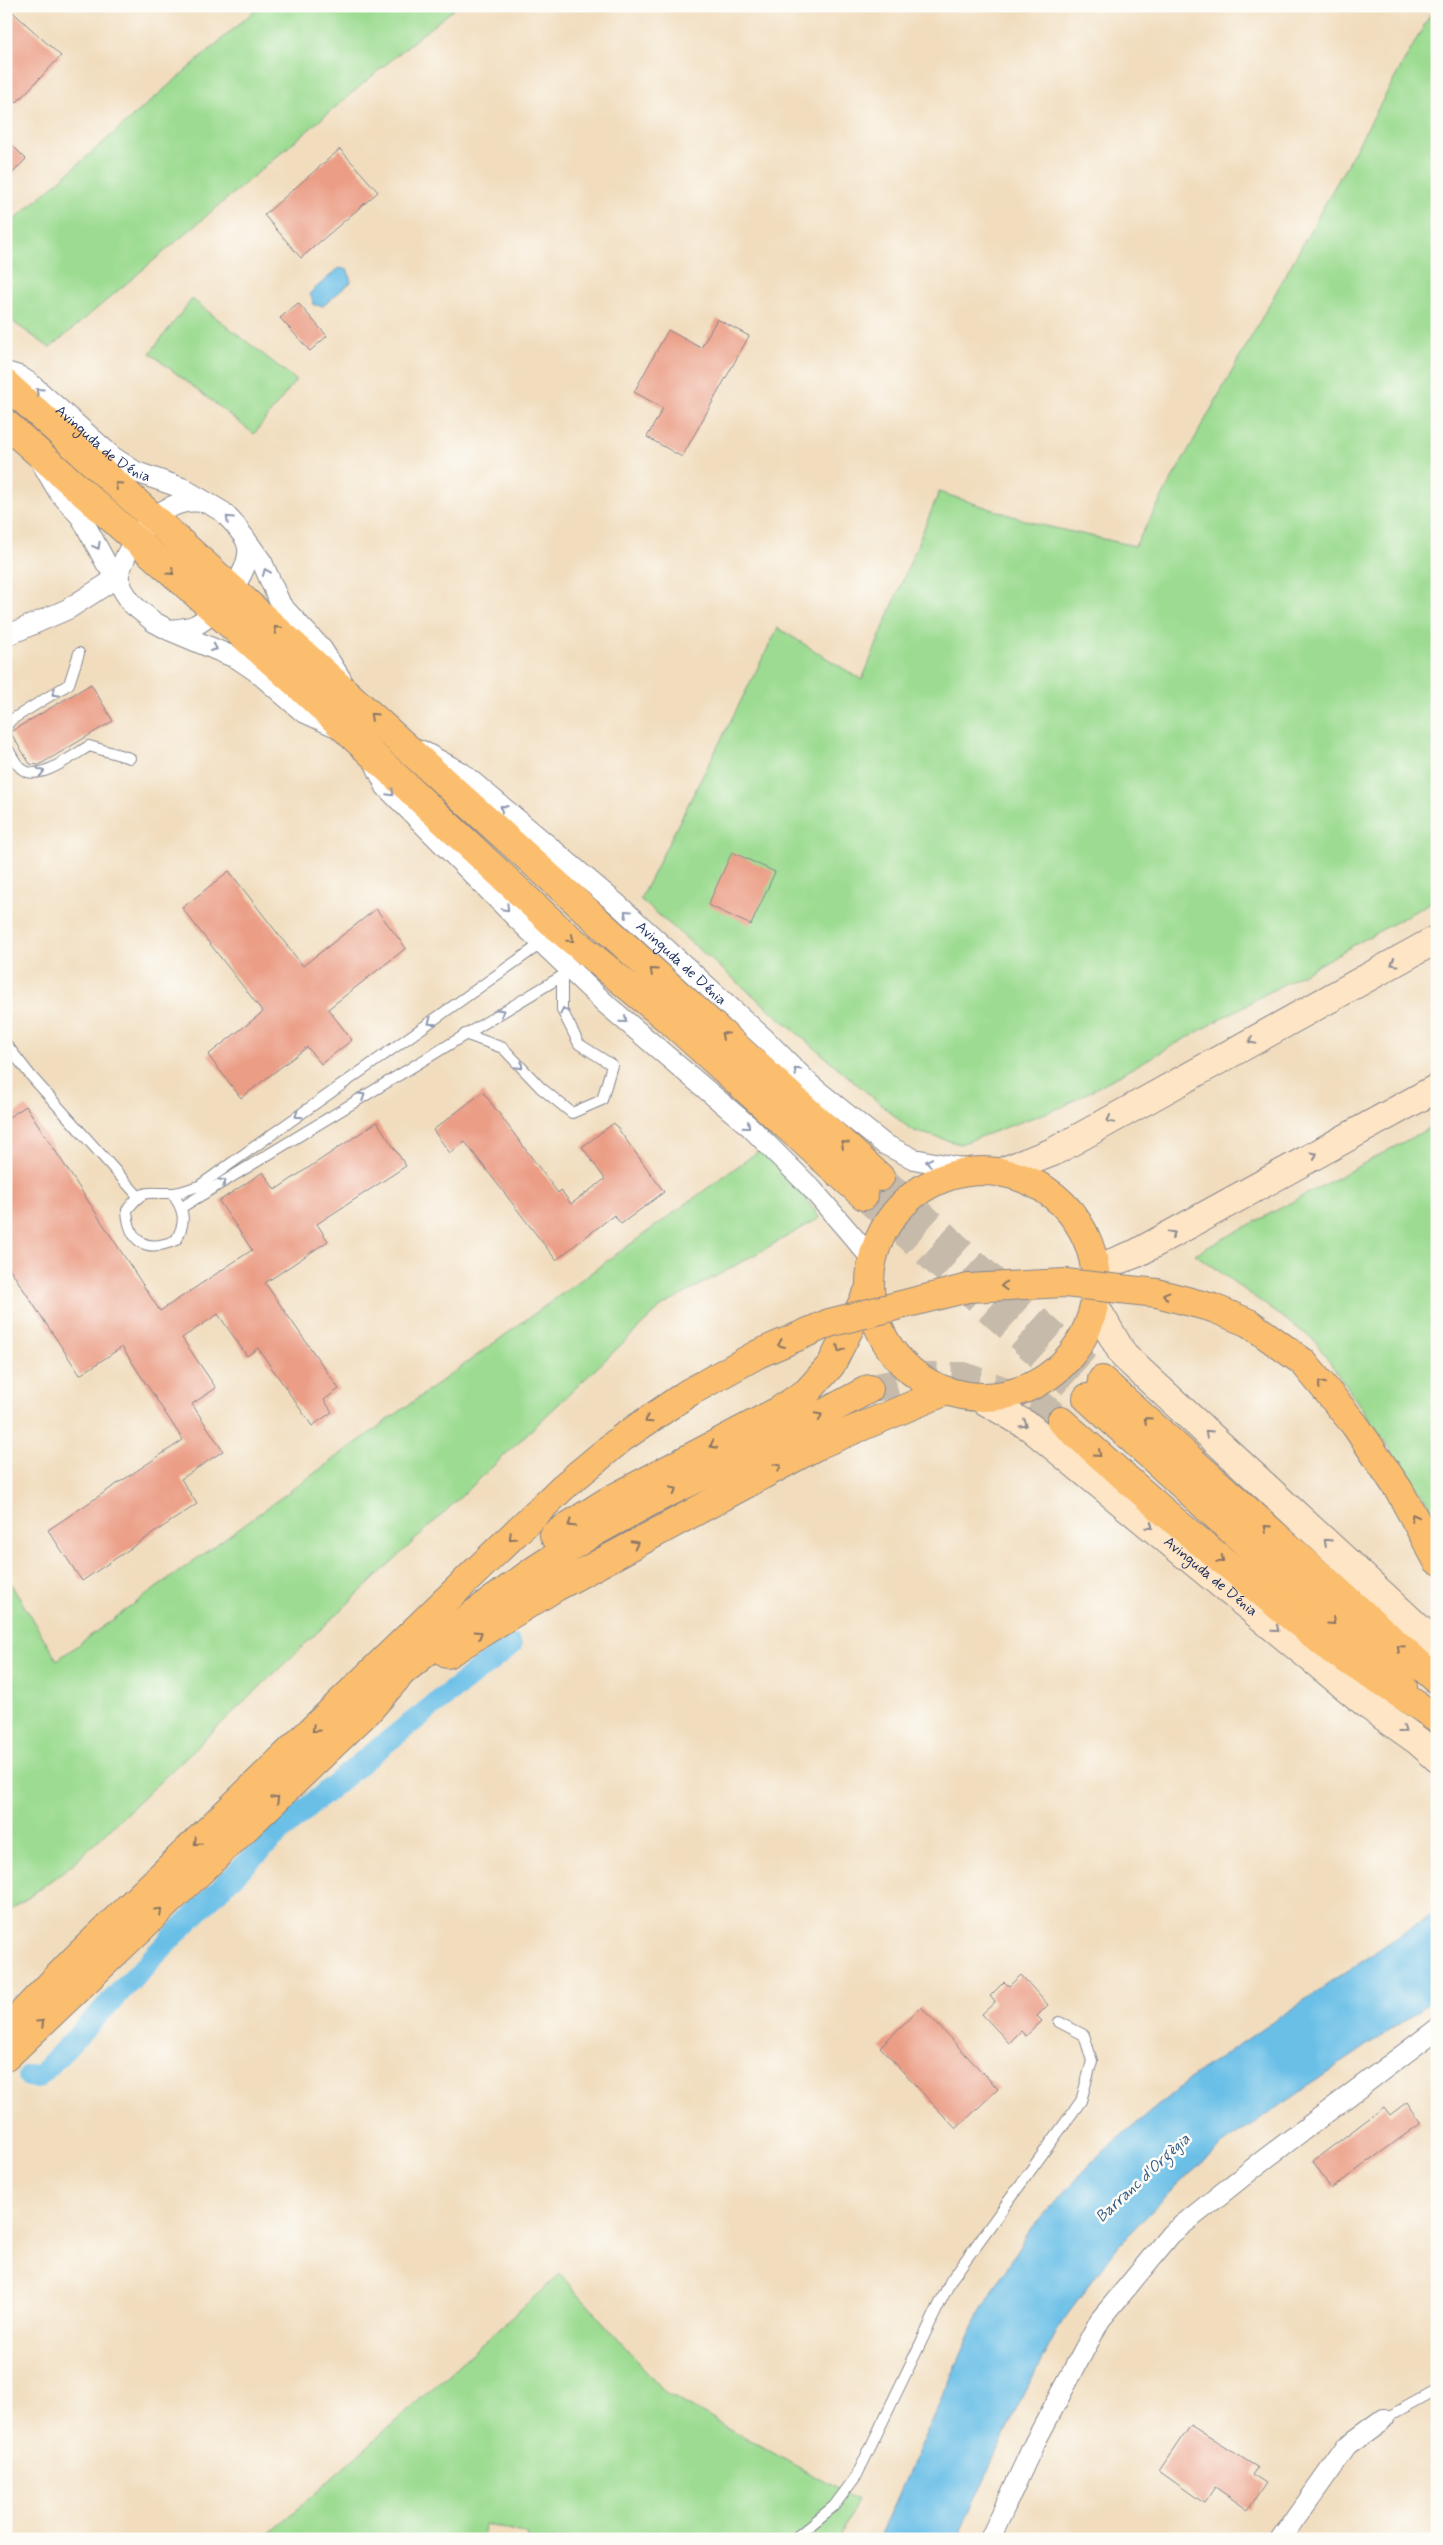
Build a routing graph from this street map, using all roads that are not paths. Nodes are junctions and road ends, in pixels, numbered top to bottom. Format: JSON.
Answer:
{"nodes":[{"id":1,"x":6,"y":372,"type":"edge"},
{"id":2,"x":6,"y":384,"type":"edge"},
{"id":3,"x":6,"y":424,"type":"edge"},
{"id":4,"x":33,"y":447,"type":"junction"},
{"id":5,"x":209,"y":504,"type":"junction"},
{"id":6,"x":154,"y":518,"type":"junction"},
{"id":7,"x":245,"y":538,"type":"junction"},
{"id":8,"x":135,"y":539,"type":"junction"},
{"id":9,"x":118,"y":577,"type":"junction"},
{"id":10,"x":232,"y":589,"type":"junction"},
{"id":11,"x":213,"y":610,"type":"junction"},
{"id":12,"x":169,"y":630,"type":"junction"},
{"id":13,"x":6,"y":636,"type":"edge"},
{"id":14,"x":79,"y":653,"type":"dead end"},
{"id":15,"x":353,"y":697,"type":"junction"},
{"id":16,"x":6,"y":726,"type":"edge"},
{"id":17,"x":394,"y":736,"type":"junction"},
{"id":18,"x":360,"y":742,"type":"junction"},
{"id":19,"x":6,"y":746,"type":"edge"},
{"id":20,"x":130,"y":758,"type":"dead end"},
{"id":21,"x":1437,"y":939,"type":"edge"},
{"id":22,"x":542,"y":943,"type":"junction"},
{"id":23,"x":569,"y":975,"type":"junction"},
{"id":24,"x":464,"y":1034,"type":"junction"},
{"id":25,"x":6,"y":1044,"type":"edge"},
{"id":26,"x":1437,"y":1088,"type":"edge"},
{"id":27,"x":989,"y":1171,"type":"junction"},
{"id":28,"x":172,"y":1193,"type":"junction"},
{"id":29,"x":138,"y":1196,"type":"junction"},
{"id":30,"x":182,"y":1207,"type":"junction"},
{"id":31,"x":872,"y":1259,"type":"junction"},
{"id":32,"x":1096,"y":1269,"type":"junction"},
{"id":33,"x":869,"y":1290,"type":"junction"},
{"id":34,"x":1095,"y":1306,"type":"junction"},
{"id":35,"x":869,"y":1389,"type":"tunnel mouth"},
{"id":36,"x":944,"y":1392,"type":"junction"},
{"id":37,"x":982,"y":1399,"type":"junction"},
{"id":38,"x":1061,"y":1421,"type":"tunnel mouth"},
{"id":39,"x":1437,"y":1560,"type":"edge"},
{"id":40,"x":1437,"y":1644,"type":"edge"},
{"id":41,"x":1437,"y":1680,"type":"edge"},
{"id":42,"x":358,"y":1704,"type":"junction"},
{"id":43,"x":1437,"y":1718,"type":"edge"},
{"id":44,"x":1437,"y":1758,"type":"edge"},
{"id":45,"x":77,"y":1957,"type":"junction"},
{"id":46,"x":6,"y":2017,"type":"edge"},
{"id":47,"x":1059,"y":2022,"type":"dead end"},
{"id":48,"x":1437,"y":2029,"type":"edge"},
{"id":49,"x":6,"y":2030,"type":"edge"},
{"id":50,"x":6,"y":2057,"type":"edge"},
{"id":51,"x":1437,"y":2390,"type":"edge"},
{"id":52,"x":1384,"y":2419,"type":"joint"},
{"id":53,"x":794,"y":2539,"type":"edge"},
{"id":54,"x":990,"y":2539,"type":"edge"},
{"id":55,"x":1281,"y":2539,"type":"edge"}],
"edges":[{"from":5,"to":1,"type":"street","name":"Avinguda de Dénia","one_way":true},
{"from":6,"to":2,"type":"main road","name":"Avinguda de Dénia","one_way":true},
{"from":3,"to":4,"type":"main road","name":"Avinguda de Dénia"},
{"from":4,"to":8,"type":"main road","name":"Avinguda de Dénia"},
{"from":4,"to":9,"type":"street","name":"Avinguda de Dénia","one_way":true},
{"from":5,"to":6,"type":"street"},
{"from":7,"to":5,"type":"street","name":"Avinguda de Dénia","one_way":true},
{"from":6,"to":8,"type":"street"},
{"from":6,"to":10,"type":"main road","name":"Avinguda de Dénia"},
{"from":7,"to":10,"type":"street"},
{"from":15,"to":7,"type":"street","name":"Avinguda de Dénia","one_way":true},
{"from":8,"to":9,"type":"street"},
{"from":8,"to":11,"type":"main road","name":"Avinguda de Dénia","one_way":true},
{"from":9,"to":12,"type":"street","name":"Avinguda de Dénia"},
{"from":9,"to":13,"type":"street"},
{"from":10,"to":11,"type":"street"},
{"from":15,"to":10,"type":"main road","name":"Avinguda de Dénia","one_way":true},
{"from":11,"to":12,"type":"street"},
{"from":11,"to":18,"type":"main road","name":"Avinguda de Dénia"},
{"from":12,"to":18,"type":"street","name":"Avinguda de Dénia","one_way":true},
{"from":14,"to":16,"type":"lane","one_way":true},
{"from":17,"to":15,"type":"main road","name":"Avinguda de Dénia","one_way":true},
{"from":18,"to":17,"type":"main road","name":"Avinguda de Dénia","one_way":true},
{"from":27,"to":17,"type":"street","name":"Avinguda de Dénia","one_way":true},
{"from":18,"to":22,"type":"street","name":"Avinguda de Dénia","one_way":true},
{"from":19,"to":20,"type":"lane","one_way":true},
{"from":21,"to":27,"type":"street","one_way":true},
{"from":22,"to":23,"type":"street","name":"Avinguda de Dénia"},
{"from":22,"to":28,"type":"lane","one_way":true},
{"from":24,"to":23,"type":"lane","one_way":true},
{"from":24,"to":23,"type":"lane","one_way":true},
{"from":23,"to":31,"type":"street","name":"Avinguda de Dénia","one_way":true},
{"from":30,"to":24,"type":"lane","one_way":true},
{"from":25,"to":29,"type":"lane"},
{"from":32,"to":26,"type":"street","one_way":true},
{"from":27,"to":31,"type":"main road"},
{"from":27,"to":32,"type":"main road"},
{"from":28,"to":29,"type":"lane"},
{"from":28,"to":30,"type":"lane"},
{"from":29,"to":30,"type":"lane"},
{"from":31,"to":33,"type":"main road"},
{"from":32,"to":34,"type":"main road"},
{"from":33,"to":36,"type":"main road"},
{"from":33,"to":42,"type":"main road","one_way":true},
{"from":34,"to":37,"type":"main road"},
{"from":40,"to":34,"type":"street","one_way":true},
{"from":42,"to":35,"type":"main road","one_way":true},
{"from":36,"to":37,"type":"main road"},
{"from":42,"to":36,"type":"main road","one_way":true},
{"from":37,"to":44,"type":"street","name":"Avinguda de Dénia","one_way":true},
{"from":38,"to":43,"type":"main road","one_way":true},
{"from":39,"to":42,"type":"main road","one_way":true,"bridge":true},
{"from":41,"to":43,"type":"main road","one_way":true},
{"from":42,"to":45,"type":"main road","one_way":true},
{"from":50,"to":42,"type":"main road","one_way":true},
{"from":45,"to":46,"type":"main road"},
{"from":45,"to":49,"type":"main road"},
{"from":47,"to":53,"type":"lane"},
{"from":48,"to":54,"type":"street"},
{"from":51,"to":52,"type":"lane"},
{"from":52,"to":55,"type":"street"}]}
